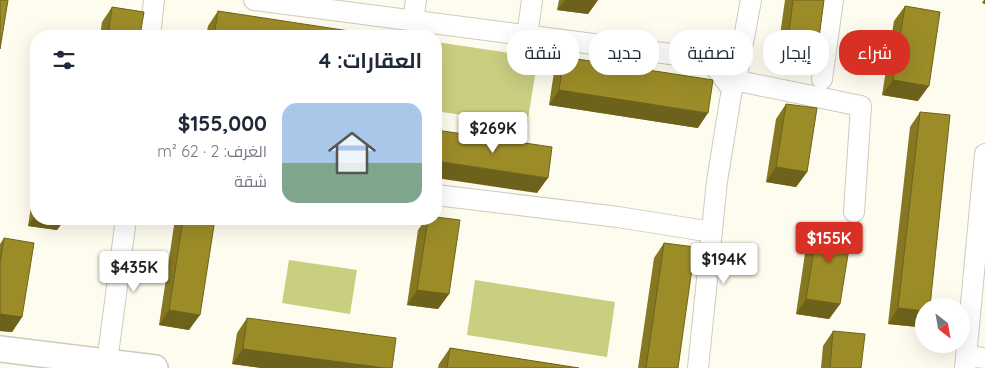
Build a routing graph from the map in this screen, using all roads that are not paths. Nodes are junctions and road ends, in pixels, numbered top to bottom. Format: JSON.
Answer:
{"nodes":[{"id":1,"x":154,"y":0,"type":"edge"},
{"id":2,"x":254,"y":0,"type":"edge"},
{"id":3,"x":416,"y":0,"type":"edge"},
{"id":4,"x":532,"y":0,"type":"edge"},
{"id":5,"x":750,"y":0,"type":"edge"},
{"id":6,"x":833,"y":0,"type":"edge"},
{"id":7,"x":294,"y":3,"type":"edge"},
{"id":8,"x":412,"y":21,"type":"junction"},
{"id":9,"x":151,"y":30,"type":"edge"},
{"id":10,"x":528,"y":30,"type":"edge"},
{"id":11,"x":507,"y":33,"type":"edge"},
{"id":12,"x":579,"y":43,"type":"edge"},
{"id":13,"x":730,"y":79,"type":"junction"},
{"id":14,"x":822,"y":79,"type":"dead end"},
{"id":15,"x":985,"y":154,"type":"edge"},
{"id":16,"x":442,"y":195,"type":"edge"},
{"id":17,"x":854,"y":212,"type":"dead end"},
{"id":18,"x":125,"y":225,"type":"edge"},
{"id":19,"x":712,"y":232,"type":"junction"},
{"id":20,"x":0,"y":349,"type":"edge"},
{"id":21,"x":972,"y":361,"type":"edge"},
{"id":22,"x":107,"y":362,"type":"junction"},
{"id":23,"x":155,"y":368,"type":"edge"},
{"id":24,"x":698,"y":368,"type":"edge"}],
"edges":[{"from":1,"to":9,"type":"street"},
{"from":2,"to":7,"type":"street"},
{"from":3,"to":8,"type":"street"},
{"from":4,"to":10,"type":"street"},
{"from":5,"to":13,"type":"street"},
{"from":6,"to":14,"type":"street"},
{"from":7,"to":8,"type":"street"},
{"from":8,"to":11,"type":"street"},
{"from":12,"to":13,"type":"street"},
{"from":13,"to":17,"type":"street"},
{"from":13,"to":19,"type":"street"},
{"from":15,"to":21,"type":"street"},
{"from":16,"to":19,"type":"street"},
{"from":18,"to":22,"type":"street"},
{"from":19,"to":24,"type":"street"},
{"from":20,"to":22,"type":"street"},
{"from":22,"to":23,"type":"street"}]}
